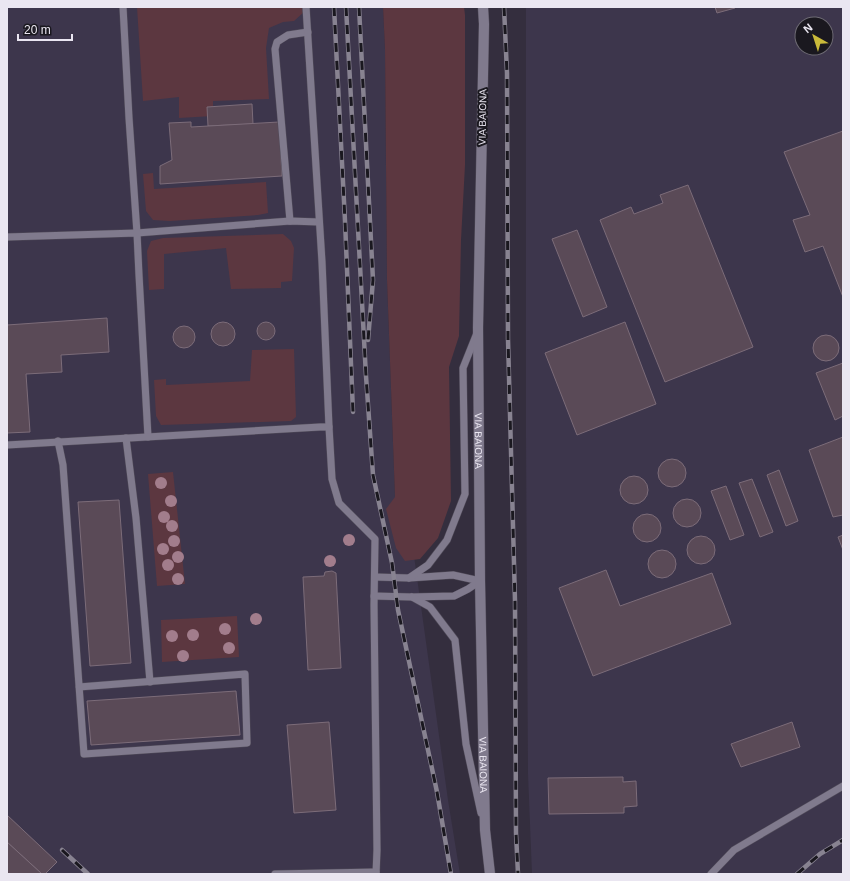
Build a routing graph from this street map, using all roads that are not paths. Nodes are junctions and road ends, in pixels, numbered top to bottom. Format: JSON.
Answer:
{"nodes":[{"id":1,"x":123,"y":7,"type":"edge"},
{"id":2,"x":306,"y":7,"type":"edge"},
{"id":3,"x":483,"y":7,"type":"edge"},
{"id":4,"x":308,"y":32,"type":"junction"},
{"id":5,"x":290,"y":221,"type":"junction"},
{"id":6,"x":319,"y":222,"type":"junction"},
{"id":7,"x":137,"y":233,"type":"junction"},
{"id":8,"x":7,"y":237,"type":"edge"},
{"id":9,"x":478,"y":328,"type":"junction"},
{"id":10,"x":330,"y":427,"type":"junction"},
{"id":11,"x":148,"y":437,"type":"junction"},
{"id":12,"x":126,"y":438,"type":"junction"},
{"id":13,"x":58,"y":442,"type":"junction"},
{"id":14,"x":7,"y":445,"type":"edge"},
{"id":15,"x":375,"y":577,"type":"junction"},
{"id":16,"x":409,"y":578,"type":"junction"},
{"id":17,"x":480,"y":581,"type":"junction"},
{"id":18,"x":374,"y":596,"type":"junction"},
{"id":19,"x":412,"y":597,"type":"junction"},
{"id":20,"x":150,"y":682,"type":"junction"},
{"id":21,"x":79,"y":687,"type":"junction"},
{"id":22,"x":843,"y":786,"type":"edge"},
{"id":23,"x":485,"y":830,"type":"junction"},
{"id":24,"x":376,"y":873,"type":"edge"},
{"id":25,"x":275,"y":874,"type":"edge"},
{"id":26,"x":490,"y":874,"type":"edge"},
{"id":27,"x":711,"y":874,"type":"edge"}],
"edges":[{"from":1,"to":7,"type":"lane"},
{"from":2,"to":4,"type":"lane"},
{"from":3,"to":9,"type":"street","name":"VIA BAIONA"},
{"from":4,"to":5,"type":"lane"},
{"from":4,"to":6,"type":"lane"},
{"from":5,"to":6,"type":"lane"},
{"from":5,"to":7,"type":"lane"},
{"from":6,"to":10,"type":"lane"},
{"from":7,"to":8,"type":"lane"},
{"from":7,"to":11,"type":"lane"},
{"from":9,"to":16,"type":"lane"},
{"from":9,"to":17,"type":"street","name":"VIA BAIONA"},
{"from":10,"to":11,"type":"lane"},
{"from":10,"to":15,"type":"lane"},
{"from":11,"to":12,"type":"lane"},
{"from":12,"to":13,"type":"lane"},
{"from":12,"to":20,"type":"lane"},
{"from":13,"to":14,"type":"lane"},
{"from":13,"to":21,"type":"lane"},
{"from":15,"to":16,"type":"lane"},
{"from":15,"to":18,"type":"lane"},
{"from":16,"to":17,"type":"lane"},
{"from":17,"to":19,"type":"lane"},
{"from":17,"to":23,"type":"street","name":"VIA BAIONA"},
{"from":18,"to":19,"type":"lane"},
{"from":18,"to":24,"type":"lane"},
{"from":19,"to":23,"type":"lane"},
{"from":20,"to":21,"type":"lane"},
{"from":20,"to":21,"type":"lane"},
{"from":22,"to":27,"type":"lane"},
{"from":23,"to":26,"type":"street","name":"VIA BAIONA"},
{"from":24,"to":25,"type":"lane"}]}
